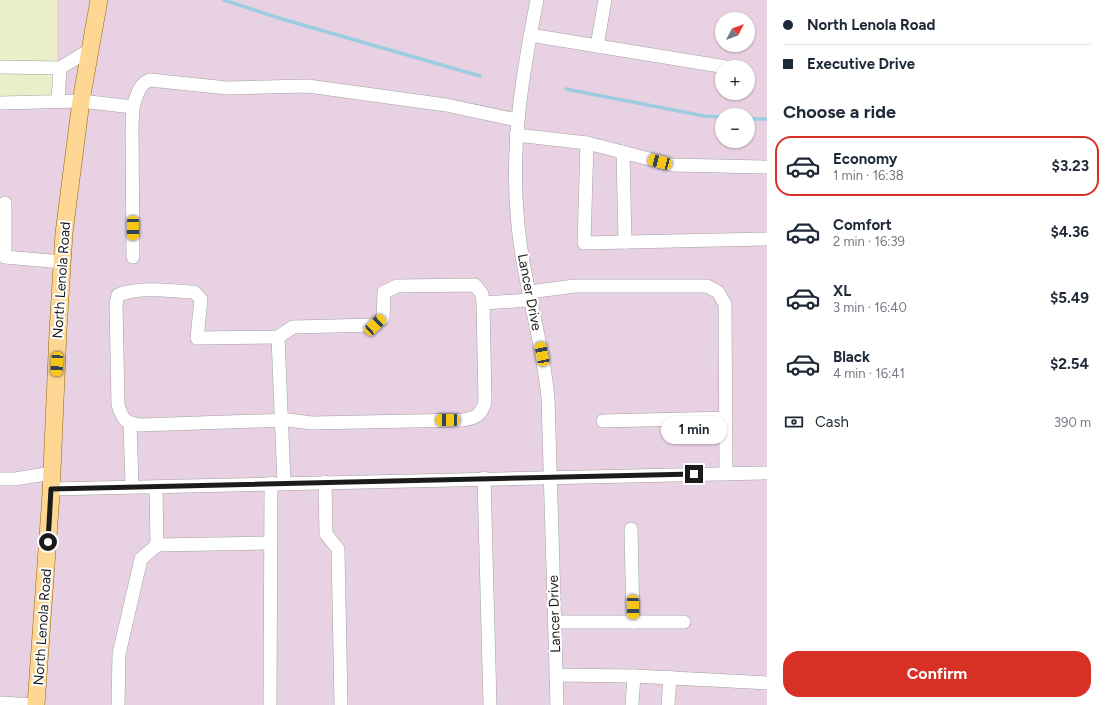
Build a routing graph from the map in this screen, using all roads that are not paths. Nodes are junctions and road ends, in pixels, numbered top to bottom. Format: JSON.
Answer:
{"nodes":[{"id":1,"x":99,"y":0,"type":"edge"},
{"id":2,"x":537,"y":0,"type":"edge"},
{"id":3,"x":605,"y":0,"type":"edge"},
{"id":4,"x":530,"y":35,"type":"junction"},
{"id":5,"x":597,"y":46,"type":"junction"},
{"id":6,"x":91,"y":49,"type":"junction"},
{"id":7,"x":715,"y":65,"type":"edge"},
{"id":8,"x":0,"y":67,"type":"edge"},
{"id":9,"x":60,"y":68,"type":"junction"},
{"id":10,"x":81,"y":100,"type":"junction"},
{"id":11,"x":58,"y":101,"type":"junction"},
{"id":12,"x":0,"y":103,"type":"edge"},
{"id":13,"x":133,"y":108,"type":"junction"},
{"id":14,"x":518,"y":120,"type":"junction"},
{"id":15,"x":516,"y":135,"type":"junction"},
{"id":16,"x":587,"y":143,"type":"junction"},
{"id":17,"x":623,"y":152,"type":"junction"},
{"id":18,"x":767,"y":167,"type":"edge"},
{"id":19,"x":5,"y":203,"type":"dead end"},
{"id":20,"x":767,"y":239,"type":"edge"},
{"id":21,"x":625,"y":242,"type":"junction"},
{"id":22,"x":133,"y":257,"type":"dead end"},
{"id":23,"x":62,"y":262,"type":"junction"},
{"id":24,"x":530,"y":296,"type":"junction"},
{"id":25,"x":483,"y":303,"type":"junction"},
{"id":26,"x":278,"y":338,"type":"junction"},
{"id":27,"x":726,"y":418,"type":"junction"},
{"id":28,"x":282,"y":421,"type":"junction"},
{"id":29,"x":603,"y":421,"type":"dead end"},
{"id":30,"x":130,"y":423,"type":"junction"},
{"id":31,"x":767,"y":473,"type":"edge"},
{"id":32,"x":726,"y":474,"type":"junction"},
{"id":33,"x":550,"y":477,"type":"junction"},
{"id":34,"x":484,"y":478,"type":"junction"},
{"id":35,"x":0,"y":479,"type":"edge"},
{"id":36,"x":52,"y":481,"type":"junction"},
{"id":37,"x":325,"y":482,"type":"junction"},
{"id":38,"x":270,"y":483,"type":"junction"},
{"id":39,"x":284,"y":483,"type":"junction"},
{"id":40,"x":132,"y":487,"type":"junction"},
{"id":41,"x":156,"y":487,"type":"junction"},
{"id":42,"x":631,"y":529,"type":"dead end"},
{"id":43,"x":269,"y":543,"type":"junction"},
{"id":44,"x":157,"y":545,"type":"junction"},
{"id":45,"x":554,"y":622,"type":"junction"},
{"id":46,"x":633,"y":622,"type":"junction"},
{"id":47,"x":684,"y":622,"type":"dead end"},
{"id":48,"x":556,"y":675,"type":"junction"},
{"id":49,"x":634,"y":676,"type":"junction"},
{"id":50,"x":670,"y":677,"type":"junction"},
{"id":51,"x":767,"y":683,"type":"edge"},
{"id":52,"x":0,"y":703,"type":"edge"},
{"id":53,"x":36,"y":705,"type":"edge"},
{"id":54,"x":118,"y":705,"type":"edge"},
{"id":55,"x":270,"y":705,"type":"edge"},
{"id":56,"x":341,"y":705,"type":"edge"},
{"id":57,"x":490,"y":705,"type":"edge"},
{"id":58,"x":557,"y":705,"type":"edge"},
{"id":59,"x":632,"y":705,"type":"edge"},
{"id":60,"x":668,"y":705,"type":"edge"}],
"edges":[{"from":1,"to":6,"type":"main road","name":"North Lenola Road"},
{"from":2,"to":4,"type":"street","name":"Lancer Drive"},
{"from":3,"to":5,"type":"street"},
{"from":4,"to":5,"type":"street"},
{"from":4,"to":14,"type":"street","name":"Lancer Drive"},
{"from":5,"to":7,"type":"street"},
{"from":6,"to":9,"type":"street"},
{"from":6,"to":10,"type":"main road","name":"North Lenola Road"},
{"from":8,"to":9,"type":"street"},
{"from":9,"to":11,"type":"street"},
{"from":10,"to":11,"type":"street"},
{"from":10,"to":13,"type":"street"},
{"from":10,"to":23,"type":"main road","name":"North Lenola Road"},
{"from":11,"to":12,"type":"street"},
{"from":13,"to":14,"type":"street"},
{"from":13,"to":22,"type":"street"},
{"from":14,"to":15,"type":"street","name":"Lancer Drive"},
{"from":15,"to":16,"type":"street"},
{"from":15,"to":24,"type":"street","name":"Lancer Drive"},
{"from":16,"to":17,"type":"street"},
{"from":16,"to":21,"type":"street"},
{"from":17,"to":18,"type":"street"},
{"from":17,"to":21,"type":"street"},
{"from":19,"to":23,"type":"street"},
{"from":20,"to":21,"type":"street"},
{"from":23,"to":36,"type":"main road","name":"North Lenola Road"},
{"from":24,"to":25,"type":"street"},
{"from":24,"to":27,"type":"street"},
{"from":24,"to":33,"type":"street","name":"Lancer Drive"},
{"from":25,"to":26,"type":"street"},
{"from":25,"to":28,"type":"street"},
{"from":26,"to":28,"type":"street"},
{"from":26,"to":30,"type":"street"},
{"from":27,"to":29,"type":"street"},
{"from":27,"to":32,"type":"street"},
{"from":28,"to":30,"type":"street"},
{"from":28,"to":39,"type":"street"},
{"from":30,"to":40,"type":"street"},
{"from":31,"to":32,"type":"street"},
{"from":32,"to":33,"type":"street"},
{"from":33,"to":34,"type":"street"},
{"from":33,"to":45,"type":"street","name":"Lancer Drive"},
{"from":34,"to":37,"type":"street"},
{"from":34,"to":57,"type":"street"},
{"from":35,"to":36,"type":"street"},
{"from":36,"to":40,"type":"street"},
{"from":36,"to":53,"type":"main road","name":"North Lenola Road"},
{"from":37,"to":39,"type":"street"},
{"from":37,"to":56,"type":"street"},
{"from":38,"to":39,"type":"street"},
{"from":38,"to":41,"type":"street"},
{"from":38,"to":43,"type":"street"},
{"from":40,"to":41,"type":"street"},
{"from":41,"to":44,"type":"street"},
{"from":42,"to":46,"type":"street"},
{"from":43,"to":44,"type":"street"},
{"from":43,"to":55,"type":"street"},
{"from":44,"to":54,"type":"street"},
{"from":45,"to":46,"type":"street"},
{"from":45,"to":48,"type":"street","name":"Lancer Drive"},
{"from":46,"to":47,"type":"street"},
{"from":48,"to":49,"type":"street"},
{"from":48,"to":58,"type":"street","name":"Lancer Drive"},
{"from":49,"to":50,"type":"street"},
{"from":49,"to":59,"type":"street"},
{"from":50,"to":51,"type":"street"},
{"from":50,"to":60,"type":"street"},
{"from":52,"to":53,"type":"street"}]}
